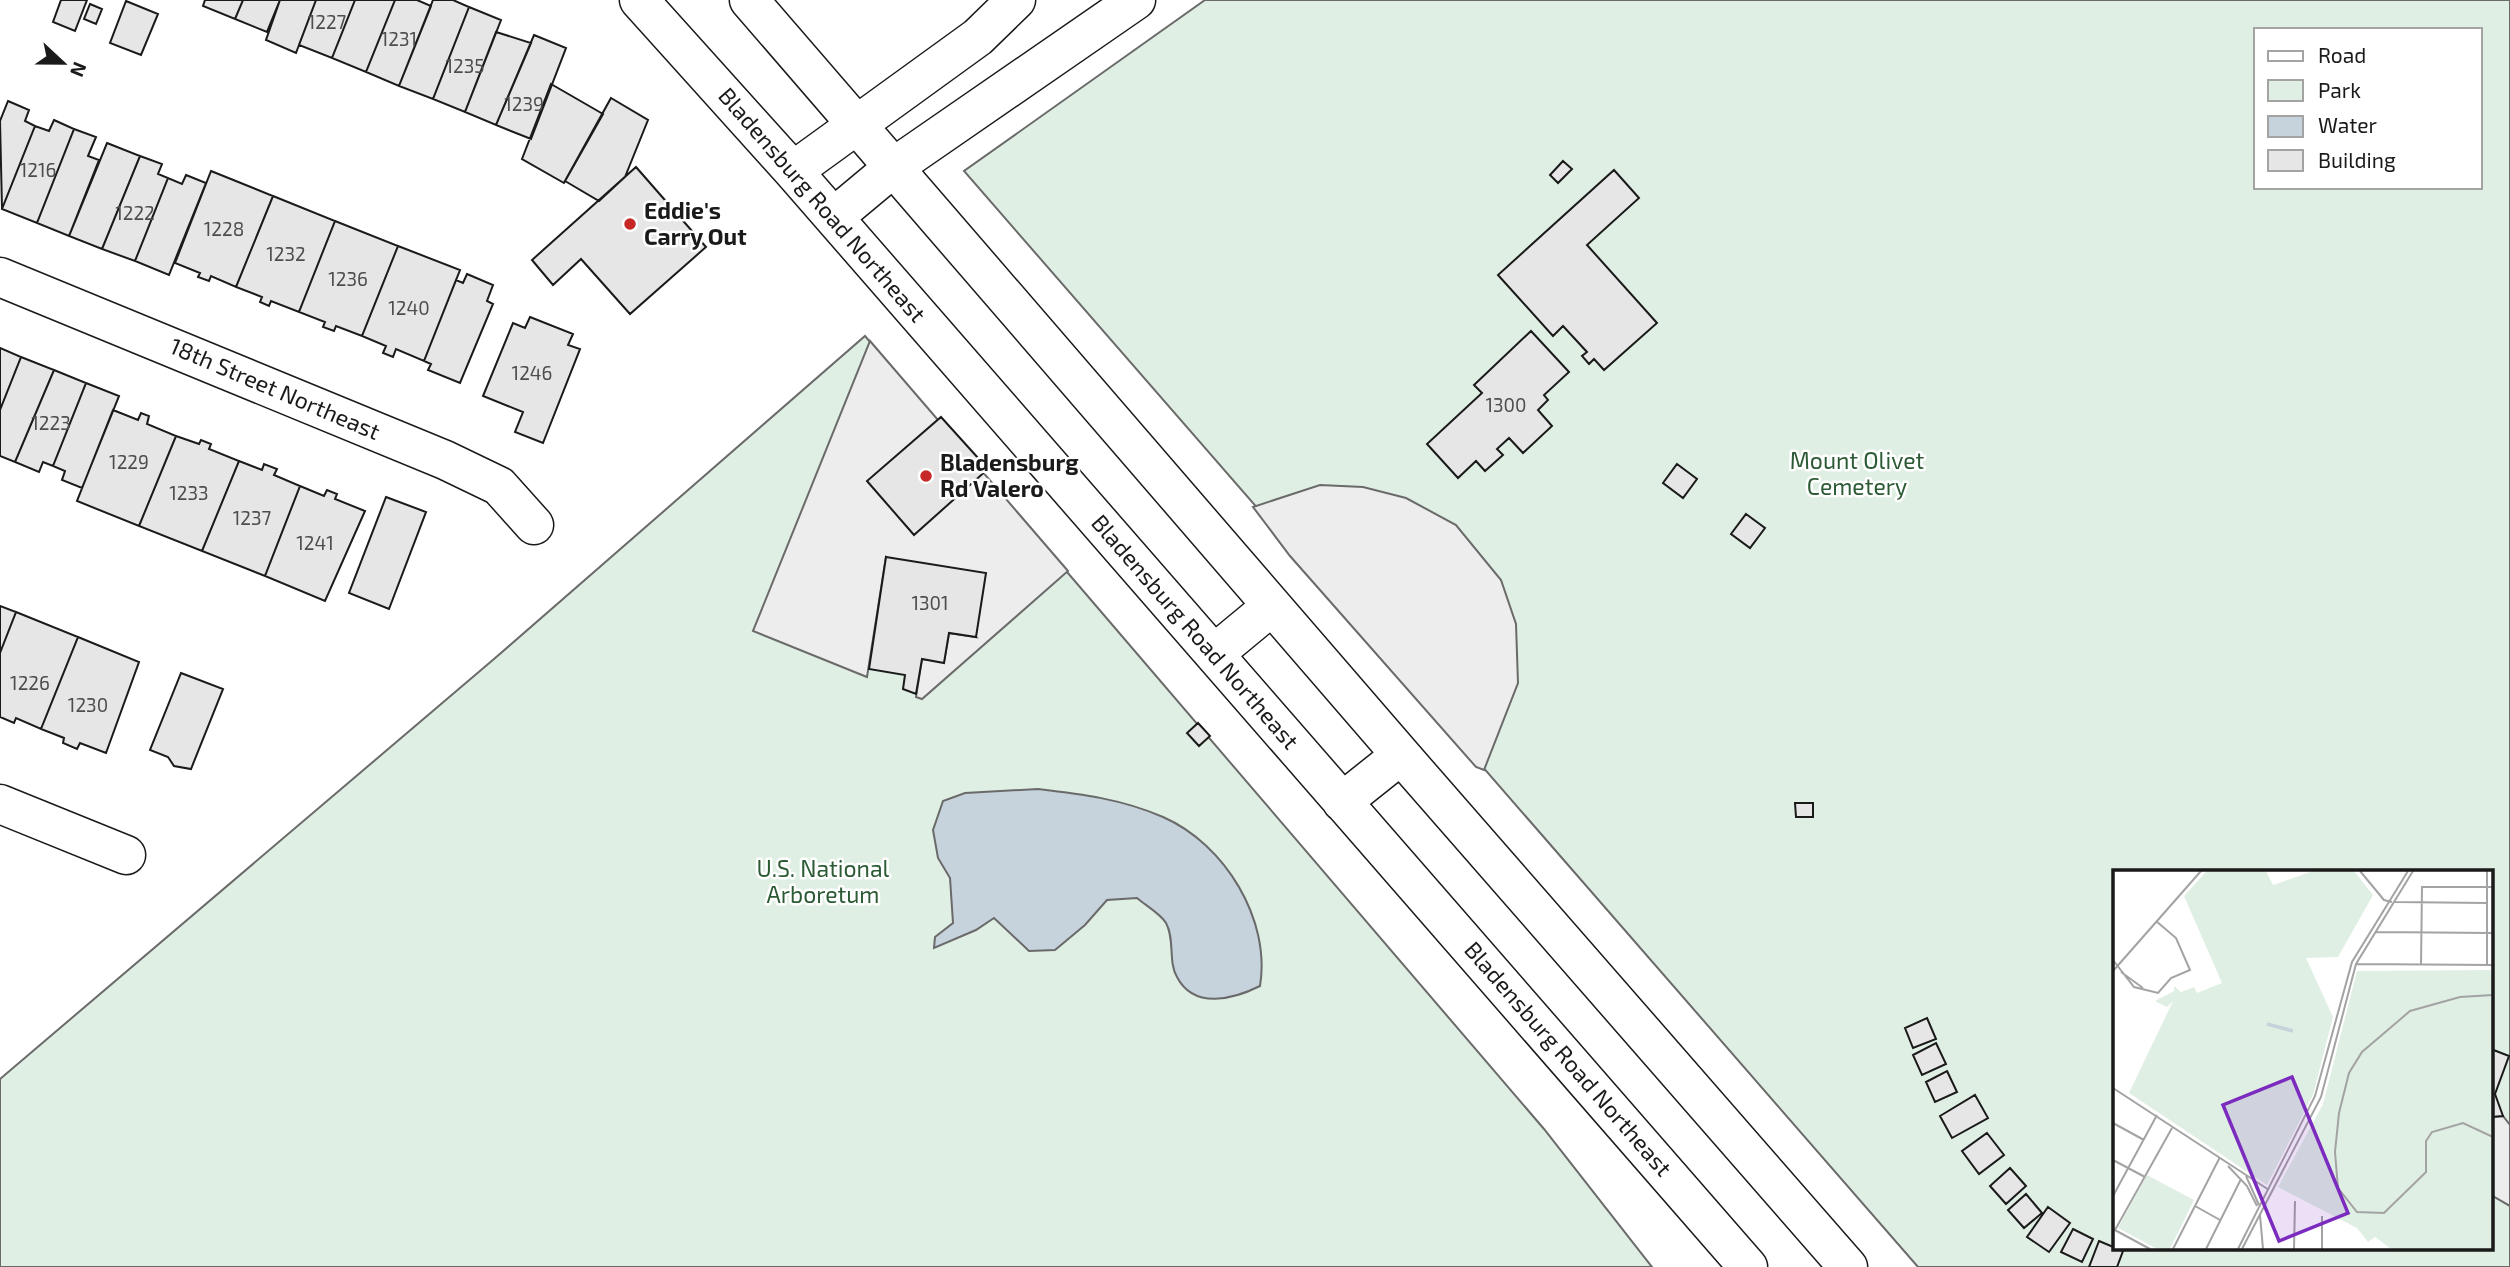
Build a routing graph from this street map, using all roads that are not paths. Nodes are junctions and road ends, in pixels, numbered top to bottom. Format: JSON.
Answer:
{"nodes":[{"id":1,"x":639,"y":0,"type":"edge"},
{"id":2,"x":749,"y":0,"type":"edge"},
{"id":3,"x":1016,"y":0,"type":"edge"},
{"id":4,"x":1136,"y":0,"type":"edge"},
{"id":5,"x":855,"y":123,"type":"junction"},
{"id":6,"x":894,"y":167,"type":"junction"},
{"id":7,"x":793,"y":171,"type":"junction"},
{"id":8,"x":834,"y":218,"type":"junction"},
{"id":9,"x":0,"y":277,"type":"edge"},
{"id":10,"x":534,"y":525,"type":"dead end"},
{"id":11,"x":1272,"y":606,"type":"junction"},
{"id":12,"x":1214,"y":654,"type":"junction"},
{"id":13,"x":1401,"y":755,"type":"junction"},
{"id":14,"x":1342,"y":802,"type":"junction"},
{"id":15,"x":0,"y":804,"type":"edge"},
{"id":16,"x":126,"y":855,"type":"dead end"},
{"id":17,"x":1748,"y":1267,"type":"edge"},
{"id":18,"x":1848,"y":1267,"type":"edge"}],
"edges":[{"from":1,"to":7,"type":"main road","name":"Bladensburg Road Northeast"},
{"from":2,"to":5,"type":"main road"},
{"from":3,"to":5,"type":"main road"},
{"from":4,"to":6,"type":"main road"},
{"from":5,"to":6,"type":"main road"},
{"from":5,"to":7,"type":"main road"},
{"from":6,"to":8,"type":"main road"},
{"from":6,"to":11,"type":"main road"},
{"from":7,"to":8,"type":"main road","name":"Bladensburg Road Northeast"},
{"from":8,"to":12,"type":"main road","name":"Bladensburg Road Northeast"},
{"from":9,"to":10,"type":"main road","name":"18th Street Northeast"},
{"from":11,"to":12,"type":"main road"},
{"from":11,"to":13,"type":"main road"},
{"from":12,"to":14,"type":"main road","name":"Bladensburg Road Northeast"},
{"from":13,"to":14,"type":"main road"},
{"from":13,"to":18,"type":"main road"},
{"from":14,"to":17,"type":"main road","name":"Bladensburg Road Northeast"},
{"from":15,"to":16,"type":"main road"}]}
